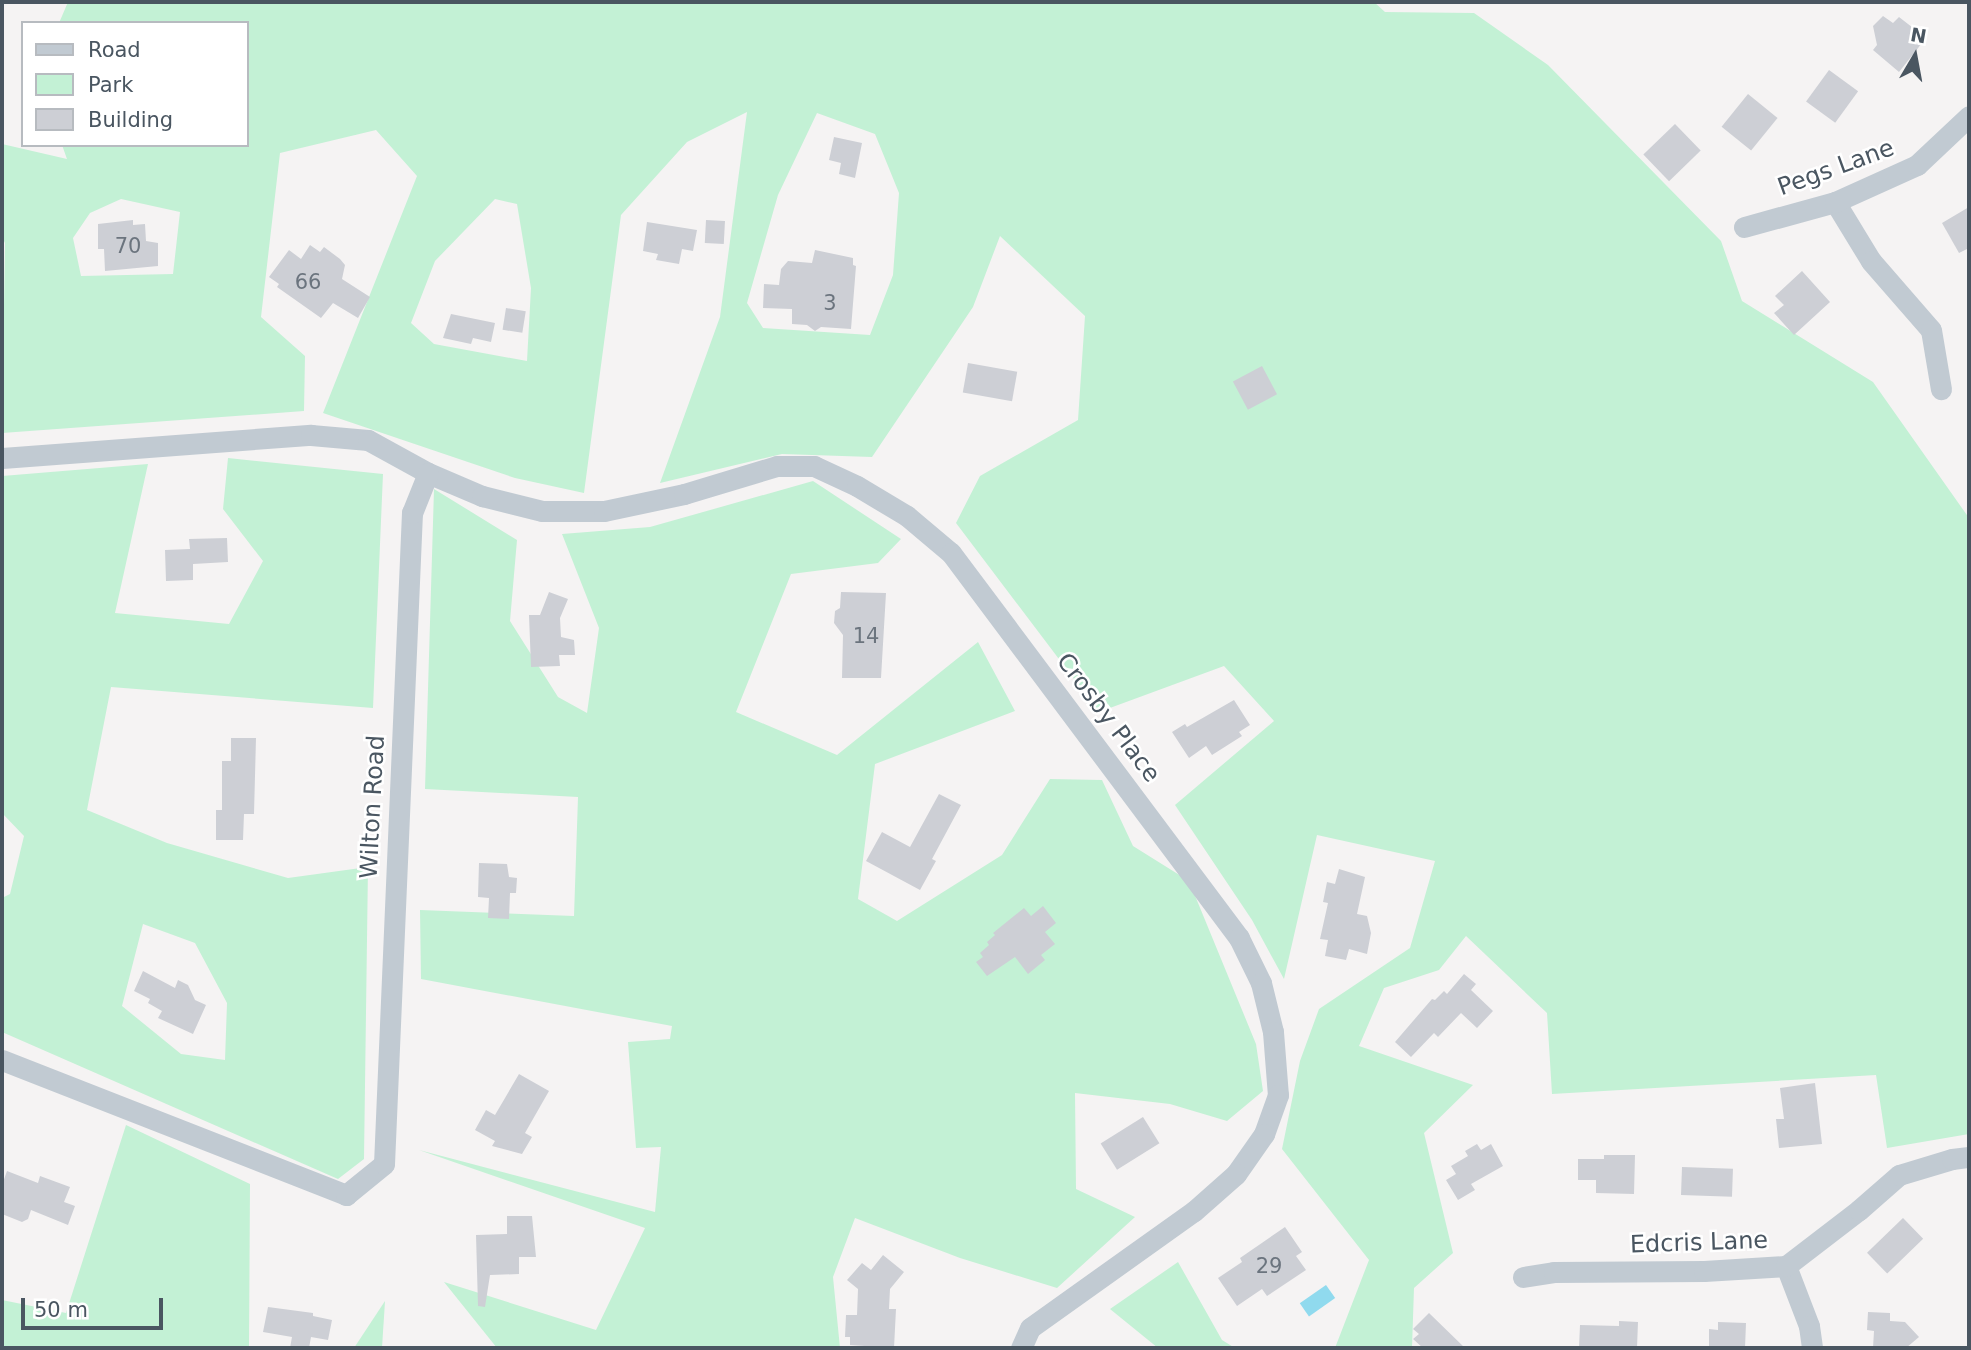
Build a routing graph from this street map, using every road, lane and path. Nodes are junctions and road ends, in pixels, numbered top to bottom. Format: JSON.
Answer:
{"nodes":[{"id":1,"x":1969,"y":116,"type":"edge"},
{"id":2,"x":1835,"y":202,"type":"junction"},
{"id":3,"x":1744,"y":227,"type":"dead end"},
{"id":4,"x":1941,"y":389,"type":"dead end"},
{"id":5,"x":2,"y":458,"type":"edge"},
{"id":6,"x":428,"y":473,"type":"junction"},
{"id":7,"x":2,"y":1059,"type":"edge"},
{"id":8,"x":1969,"y":1157,"type":"edge"},
{"id":9,"x":1786,"y":1266,"type":"junction"},
{"id":10,"x":1523,"y":1277,"type":"dead end"},
{"id":11,"x":1021,"y":1348,"type":"edge"},
{"id":12,"x":1812,"y":1348,"type":"edge"}],
"edges":[{"from":1,"to":2,"type":"street","name":"Pegs Lane"},
{"from":2,"to":3,"type":"street","name":"Pegs Lane"},
{"from":2,"to":4,"type":"street"},
{"from":5,"to":6,"type":"street"},
{"from":6,"to":7,"type":"street","name":"Wilton Road"},
{"from":6,"to":11,"type":"street","name":"Crosby Place"},
{"from":8,"to":9,"type":"street","name":"Edcris Lane"},
{"from":9,"to":10,"type":"street","name":"Edcris Lane"},
{"from":9,"to":12,"type":"street"}]}
